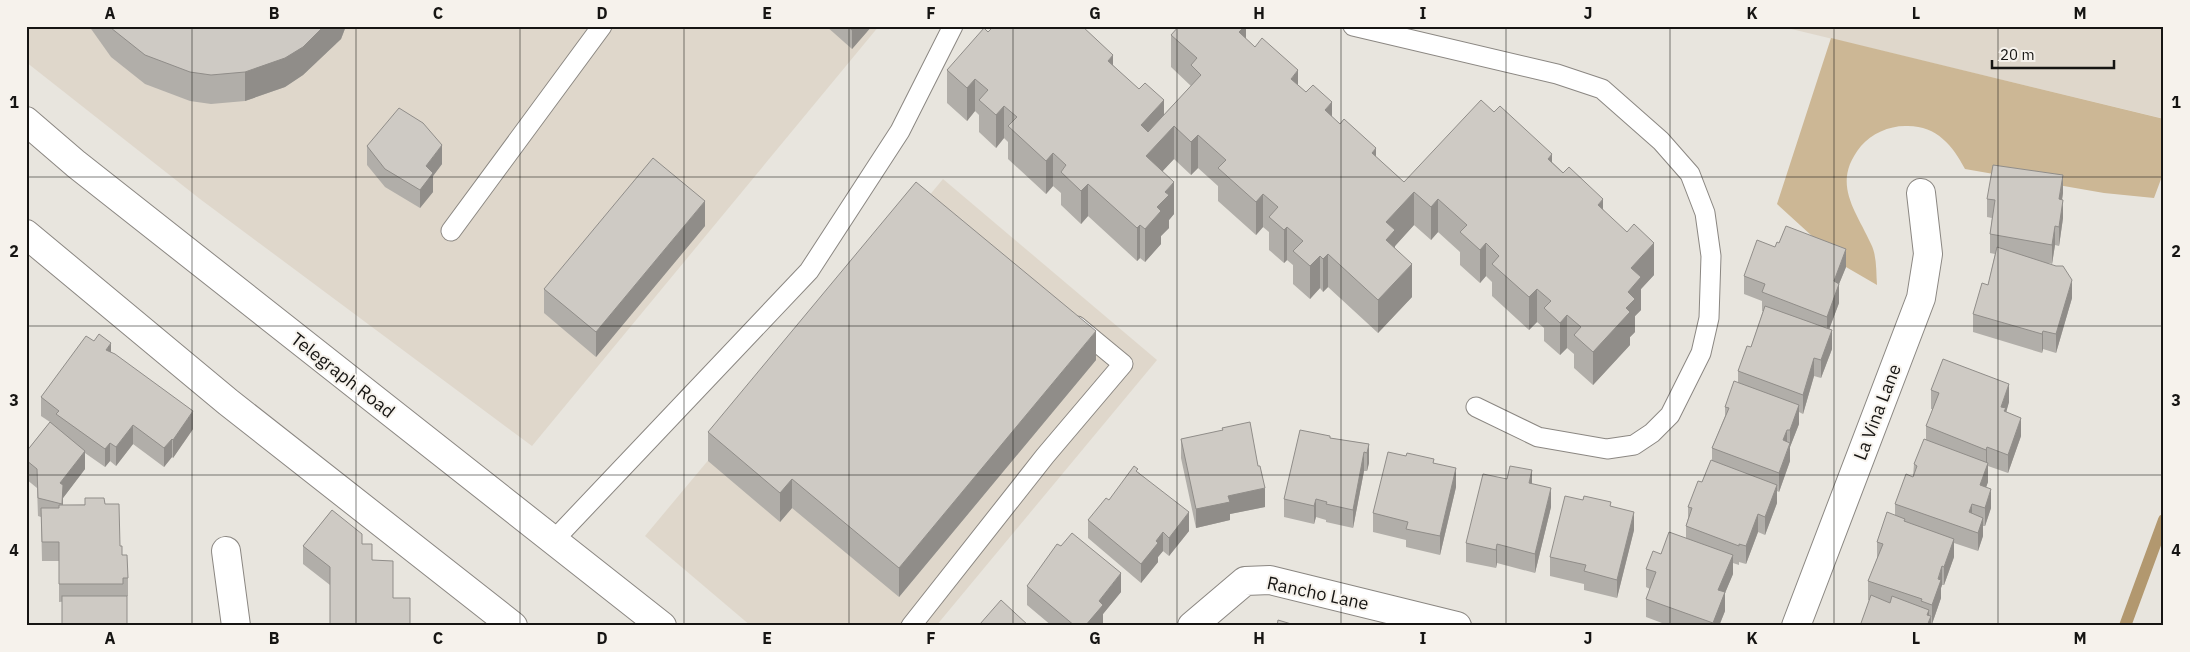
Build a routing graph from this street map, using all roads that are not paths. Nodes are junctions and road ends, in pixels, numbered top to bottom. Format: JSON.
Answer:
{"nodes":[{"id":1,"x":602,"y":26,"type":"edge"},
{"id":2,"x":953,"y":26,"type":"edge"},
{"id":3,"x":1353,"y":26,"type":"edge"},
{"id":4,"x":26,"y":121,"type":"edge"},
{"id":5,"x":1921,"y":193,"type":"dead end"},
{"id":6,"x":452,"y":231,"type":"dead end"},
{"id":7,"x":26,"y":234,"type":"edge"},
{"id":8,"x":1062,"y":314,"type":"edge"},
{"id":9,"x":1476,"y":407,"type":"dead end"},
{"id":10,"x":553,"y":540,"type":"junction"},
{"id":11,"x":226,"y":551,"type":"dead end"},
{"id":12,"x":236,"y":626,"type":"edge"},
{"id":13,"x":513,"y":626,"type":"edge"},
{"id":14,"x":662,"y":626,"type":"edge"},
{"id":15,"x":911,"y":626,"type":"edge"},
{"id":16,"x":1192,"y":626,"type":"edge"},
{"id":17,"x":1457,"y":626,"type":"edge"},
{"id":18,"x":1796,"y":626,"type":"edge"}],
"edges":[{"from":1,"to":6,"type":"lane"},
{"from":2,"to":10,"type":"lane"},
{"from":3,"to":9,"type":"lane"},
{"from":4,"to":10,"type":"main road","name":"Telegraph Road"},
{"from":5,"to":18,"type":"main road","name":"La Vina Lane"},
{"from":7,"to":13,"type":"main road"},
{"from":8,"to":15,"type":"lane"},
{"from":10,"to":14,"type":"main road","name":"Telegraph Road"},
{"from":11,"to":12,"type":"main road"},
{"from":16,"to":17,"type":"main road","name":"Rancho Lane"}]}
